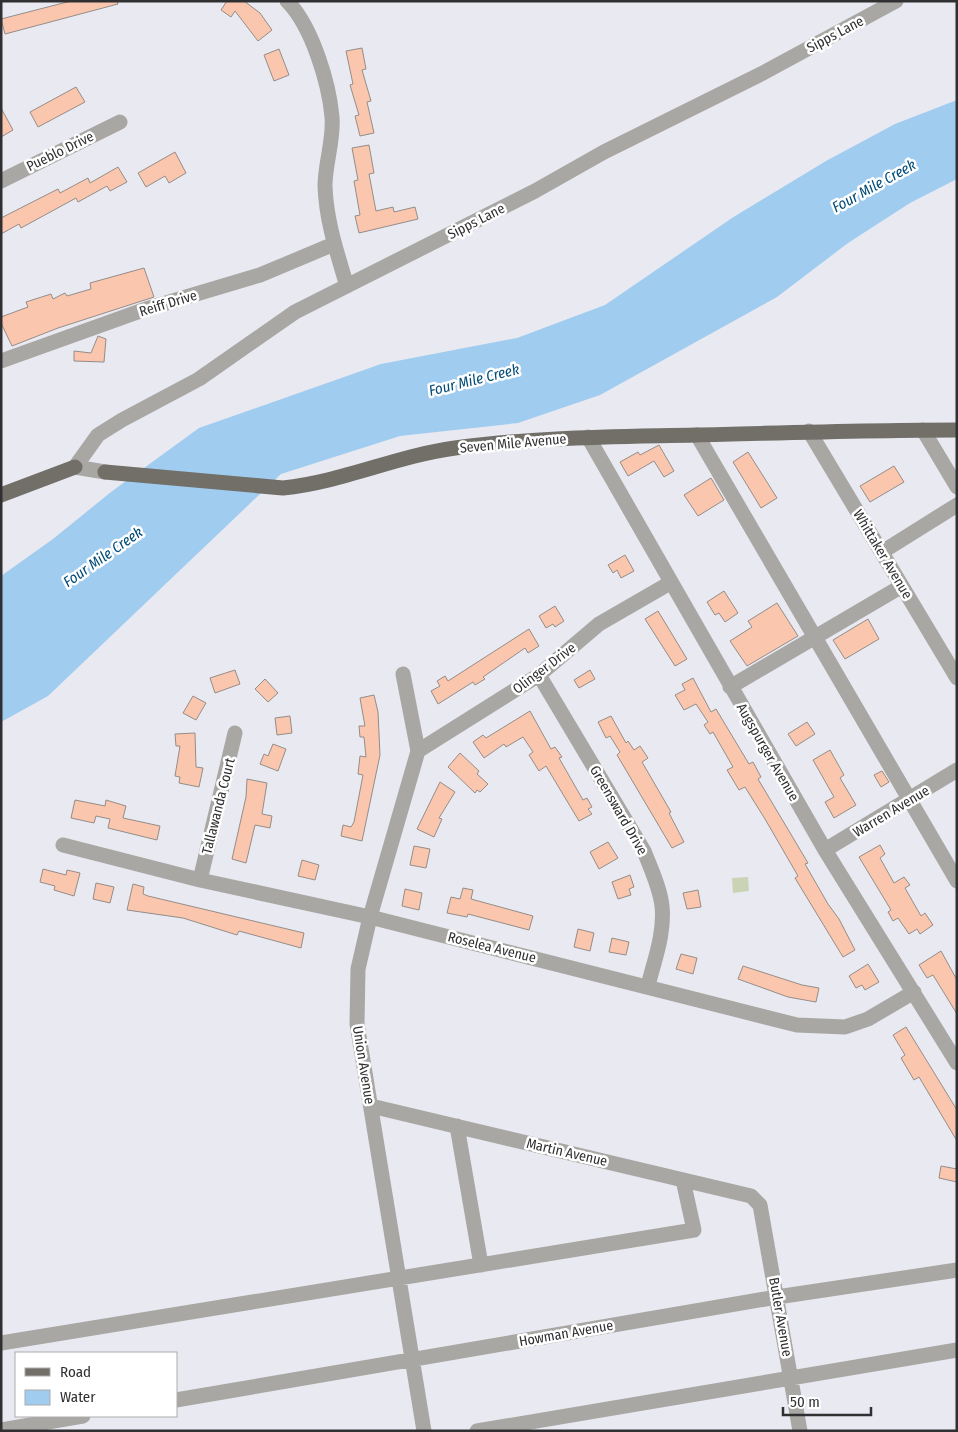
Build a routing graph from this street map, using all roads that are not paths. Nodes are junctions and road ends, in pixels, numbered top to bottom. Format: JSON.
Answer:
{"nodes":[{"id":1,"x":287,"y":1,"type":"edge"},
{"id":2,"x":896,"y":1,"type":"edge"},
{"id":3,"x":120,"y":122,"type":"dead end"},
{"id":4,"x":1,"y":180,"type":"edge"},
{"id":5,"x":334,"y":244,"type":"junction"},
{"id":6,"x":347,"y":286,"type":"junction"},
{"id":7,"x":1,"y":361,"type":"edge"},
{"id":8,"x":923,"y":430,"type":"junction"},
{"id":9,"x":957,"y":430,"type":"edge"},
{"id":10,"x":809,"y":431,"type":"junction"},
{"id":11,"x":697,"y":435,"type":"junction"},
{"id":12,"x":588,"y":437,"type":"junction"},
{"id":13,"x":75,"y":467,"type":"junction"},
{"id":14,"x":105,"y":472,"type":"joint"},
{"id":15,"x":957,"y":487,"type":"edge"},
{"id":16,"x":1,"y":495,"type":"edge"},
{"id":17,"x":957,"y":505,"type":"edge"},
{"id":18,"x":882,"y":552,"type":"junction"},
{"id":19,"x":670,"y":583,"type":"junction"},
{"id":20,"x":902,"y":586,"type":"junction"},
{"id":21,"x":814,"y":637,"type":"junction"},
{"id":22,"x":403,"y":674,"type":"dead end"},
{"id":23,"x":539,"y":675,"type":"junction"},
{"id":24,"x":957,"y":678,"type":"edge"},
{"id":25,"x":730,"y":687,"type":"junction"},
{"id":26,"x":236,"y":732,"type":"dead end"},
{"id":27,"x":418,"y":751,"type":"junction"},
{"id":28,"x":957,"y":770,"type":"edge"},
{"id":29,"x":909,"y":800,"type":"junction"},
{"id":30,"x":63,"y":845,"type":"dead end"},
{"id":31,"x":825,"y":850,"type":"junction"},
{"id":32,"x":200,"y":880,"type":"junction"},
{"id":33,"x":957,"y":880,"type":"edge"},
{"id":34,"x":370,"y":917,"type":"junction"},
{"id":35,"x":648,"y":986,"type":"junction"},
{"id":36,"x":914,"y":992,"type":"junction"},
{"id":37,"x":957,"y":1063,"type":"edge"},
{"id":38,"x":371,"y":1106,"type":"junction"},
{"id":39,"x":457,"y":1126,"type":"junction"},
{"id":40,"x":683,"y":1180,"type":"junction"},
{"id":41,"x":760,"y":1204,"type":"joint"},
{"id":42,"x":481,"y":1265,"type":"junction"},
{"id":43,"x":957,"y":1270,"type":"edge"},
{"id":44,"x":399,"y":1278,"type":"junction"},
{"id":45,"x":777,"y":1297,"type":"junction"},
{"id":46,"x":1,"y":1343,"type":"edge"},
{"id":47,"x":957,"y":1350,"type":"edge"},
{"id":48,"x":412,"y":1358,"type":"junction"},
{"id":49,"x":792,"y":1378,"type":"junction"},
{"id":50,"x":178,"y":1400,"type":"edge"},
{"id":51,"x":77,"y":1417,"type":"edge"},
{"id":52,"x":1,"y":1430,"type":"edge"},
{"id":53,"x":424,"y":1431,"type":"edge"},
{"id":54,"x":480,"y":1431,"type":"edge"},
{"id":55,"x":800,"y":1431,"type":"edge"}],
"edges":[{"from":1,"to":5,"type":"street"},
{"from":2,"to":6,"type":"street","name":"Sipps Lane"},
{"from":3,"to":4,"type":"street","name":"Pueblo Drive"},
{"from":5,"to":6,"type":"street"},
{"from":5,"to":7,"type":"street","name":"Reiff Drive"},
{"from":6,"to":13,"type":"street","name":"Sipps Lane"},
{"from":8,"to":9,"type":"main road","name":"Seven Mile Avenue"},
{"from":8,"to":10,"type":"main road","name":"Seven Mile Avenue"},
{"from":8,"to":15,"type":"street"},
{"from":10,"to":11,"type":"main road","name":"Seven Mile Avenue"},
{"from":10,"to":18,"type":"street","name":"Whittaker Avenue"},
{"from":11,"to":12,"type":"main road","name":"Seven Mile Avenue"},
{"from":11,"to":21,"type":"street"},
{"from":12,"to":14,"type":"main road","name":"Seven Mile Avenue"},
{"from":12,"to":19,"type":"street","name":"Augspurger Avenue"},
{"from":13,"to":14,"type":"street","name":"Seven Mile Avenue"},
{"from":13,"to":16,"type":"main road"},
{"from":17,"to":18,"type":"street"},
{"from":18,"to":20,"type":"street","name":"Whittaker Avenue"},
{"from":19,"to":23,"type":"street","name":"Olinger Drive"},
{"from":19,"to":25,"type":"street","name":"Augspurger Avenue"},
{"from":20,"to":21,"type":"street"},
{"from":20,"to":24,"type":"street","name":"Whittaker Avenue"},
{"from":21,"to":25,"type":"street"},
{"from":21,"to":29,"type":"street"},
{"from":22,"to":27,"type":"street","name":"Union Avenue"},
{"from":23,"to":27,"type":"street","name":"Olinger Drive"},
{"from":23,"to":35,"type":"street","name":"Greensward Drive"},
{"from":25,"to":31,"type":"street","name":"Augspurger Avenue"},
{"from":26,"to":32,"type":"street","name":"Tallawanda Court"},
{"from":27,"to":34,"type":"street","name":"Union Avenue"},
{"from":28,"to":29,"type":"street","name":"Warren Avenue"},
{"from":29,"to":31,"type":"street","name":"Warren Avenue"},
{"from":29,"to":33,"type":"street"},
{"from":30,"to":32,"type":"street","name":"Roselea Avenue"},
{"from":31,"to":36,"type":"street","name":"Augspurger Avenue"},
{"from":32,"to":34,"type":"street","name":"Roselea Avenue"},
{"from":34,"to":35,"type":"street","name":"Roselea Avenue"},
{"from":34,"to":38,"type":"street","name":"Union Avenue"},
{"from":35,"to":36,"type":"street","name":"Roselea Avenue"},
{"from":36,"to":37,"type":"street","name":"Augspurger Avenue"},
{"from":38,"to":39,"type":"street","name":"Martin Avenue"},
{"from":38,"to":44,"type":"street","name":"Union Avenue"},
{"from":39,"to":40,"type":"street","name":"Martin Avenue"},
{"from":39,"to":42,"type":"street"},
{"from":40,"to":41,"type":"street","name":"Martin Avenue"},
{"from":40,"to":42,"type":"street"},
{"from":41,"to":45,"type":"street","name":"Butler Avenue"},
{"from":42,"to":44,"type":"street"},
{"from":43,"to":45,"type":"street","name":"Howman Avenue"},
{"from":44,"to":46,"type":"street"},
{"from":44,"to":48,"type":"street","name":"Union Avenue"},
{"from":45,"to":48,"type":"street","name":"Howman Avenue"},
{"from":45,"to":49,"type":"street","name":"Butler Avenue"},
{"from":47,"to":49,"type":"street"},
{"from":48,"to":50,"type":"street","name":"Howman Avenue"},
{"from":48,"to":53,"type":"street","name":"Union Avenue"},
{"from":49,"to":54,"type":"street"},
{"from":49,"to":55,"type":"street","name":"Butler Avenue"},
{"from":51,"to":52,"type":"street"}]}
